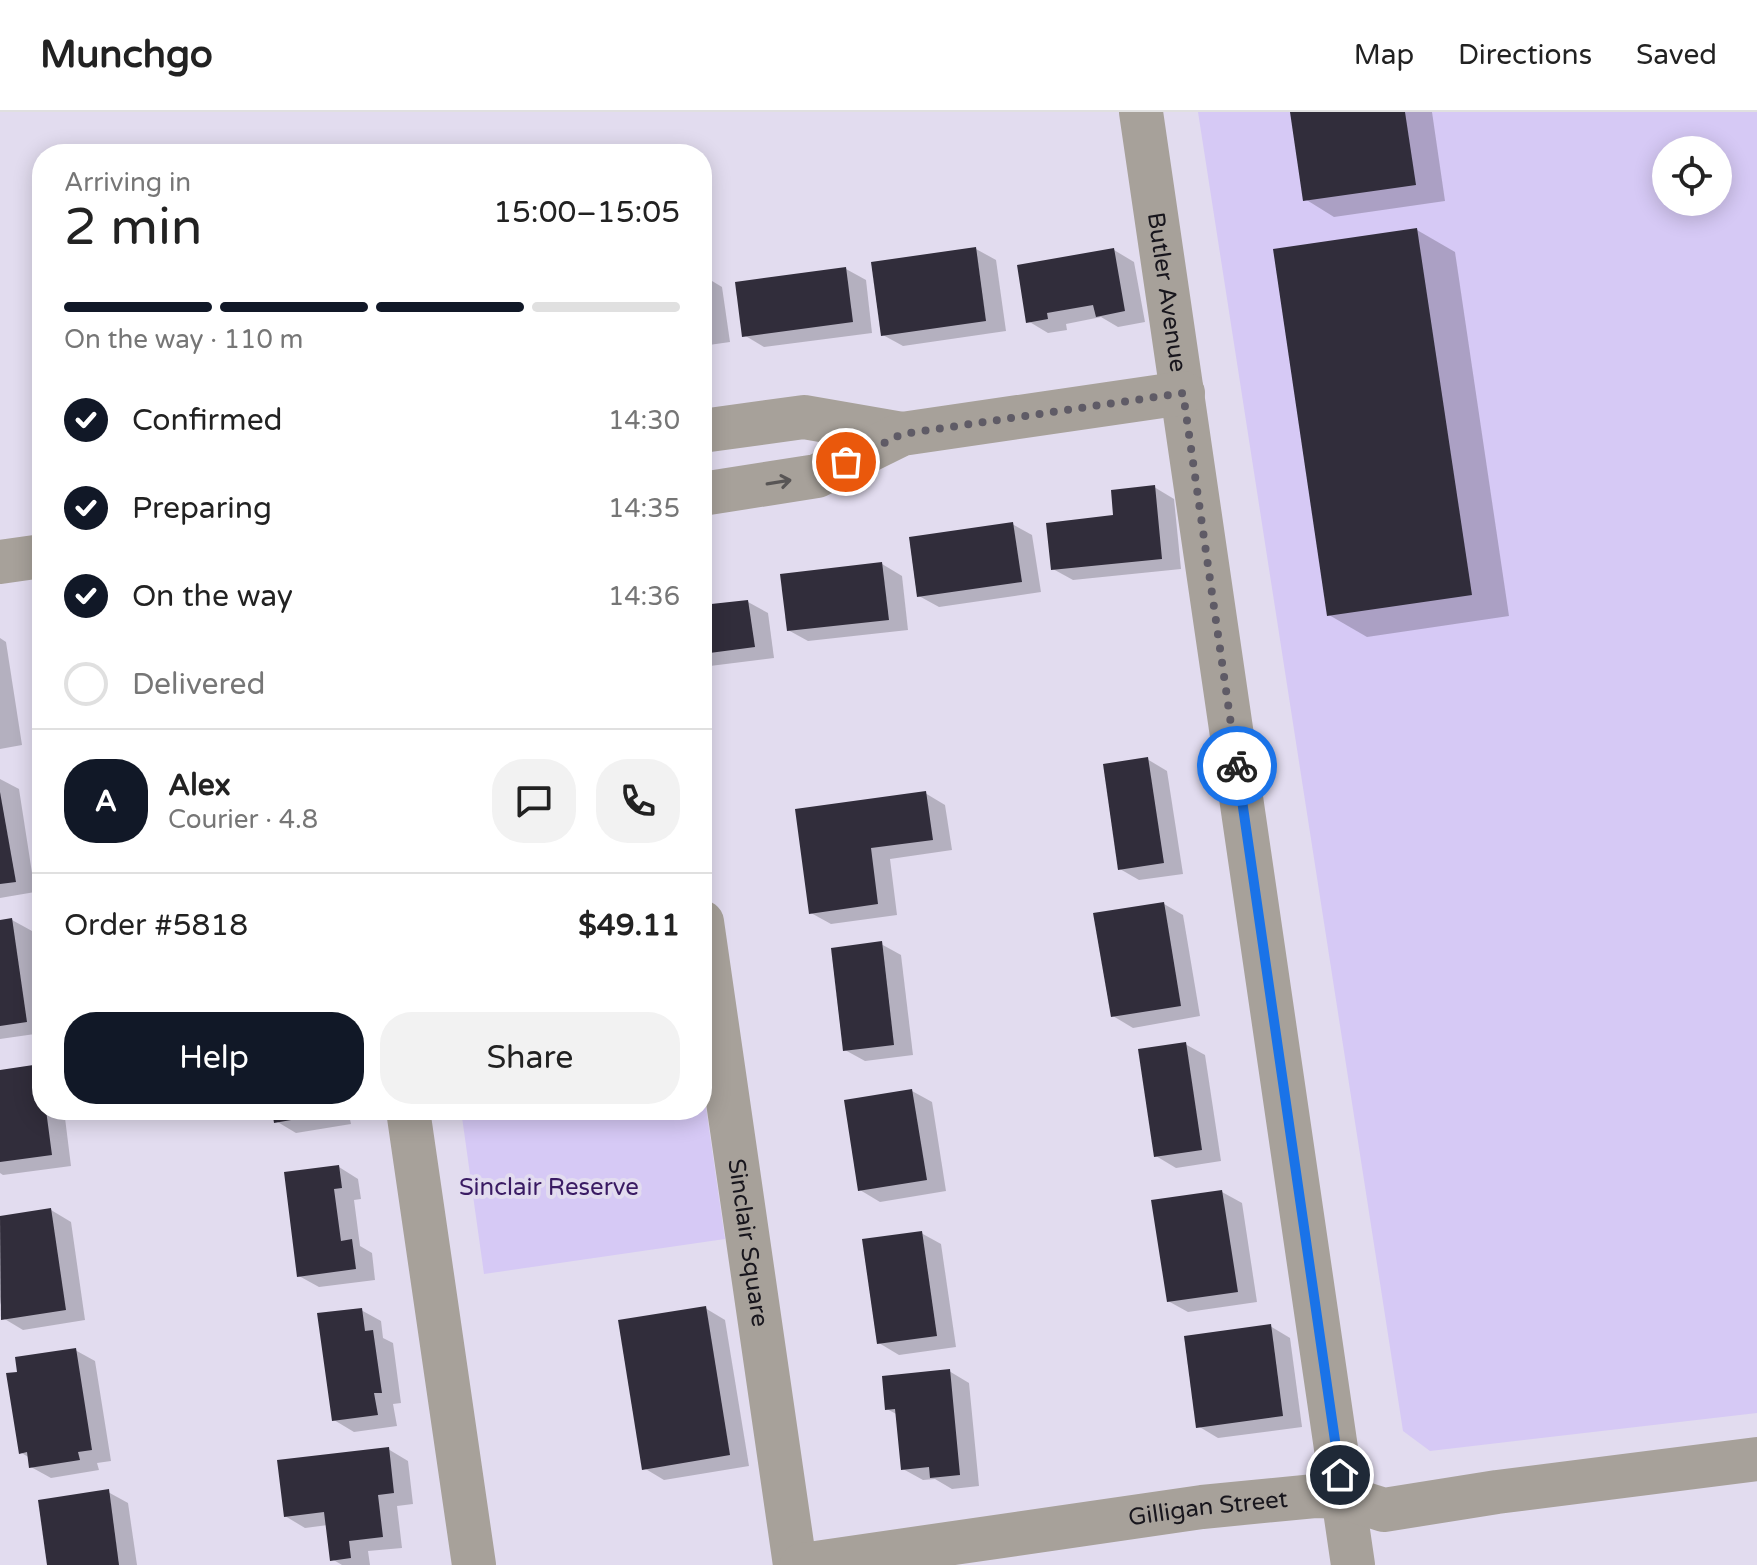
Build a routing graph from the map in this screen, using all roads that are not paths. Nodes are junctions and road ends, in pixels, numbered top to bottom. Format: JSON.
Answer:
{"nodes":[{"id":1,"x":1141,"y":112,"type":"edge"},
{"id":2,"x":1183,"y":393,"type":"junction"},
{"id":3,"x":712,"y":430,"type":"edge"},
{"id":4,"x":902,"y":434,"type":"junction"},
{"id":5,"x":712,"y":492,"type":"edge"},
{"id":6,"x":32,"y":557,"type":"edge"},
{"id":7,"x":0,"y":562,"type":"edge"},
{"id":8,"x":712,"y":991,"type":"edge"},
{"id":9,"x":409,"y":1120,"type":"edge"},
{"id":10,"x":1757,"y":1459,"type":"edge"},
{"id":11,"x":1343,"y":1497,"type":"junction"},
{"id":12,"x":474,"y":1565,"type":"edge"},
{"id":13,"x":795,"y":1565,"type":"edge"},
{"id":14,"x":802,"y":1565,"type":"edge"},
{"id":15,"x":1353,"y":1565,"type":"edge"}],
"edges":[{"from":1,"to":2,"type":"street","name":"Butler Avenue"},
{"from":2,"to":4,"type":"street"},
{"from":2,"to":11,"type":"street","name":"Butler Avenue"},
{"from":3,"to":4,"type":"street"},
{"from":5,"to":4,"type":"street","one_way":true},
{"from":6,"to":7,"type":"street"},
{"from":8,"to":13,"type":"street","name":"Sinclair Square"},
{"from":9,"to":12,"type":"street"},
{"from":10,"to":11,"type":"street","name":"Gilligan Street"},
{"from":11,"to":14,"type":"street","name":"Gilligan Street"},
{"from":11,"to":15,"type":"street","name":"Butler Avenue"}]}
